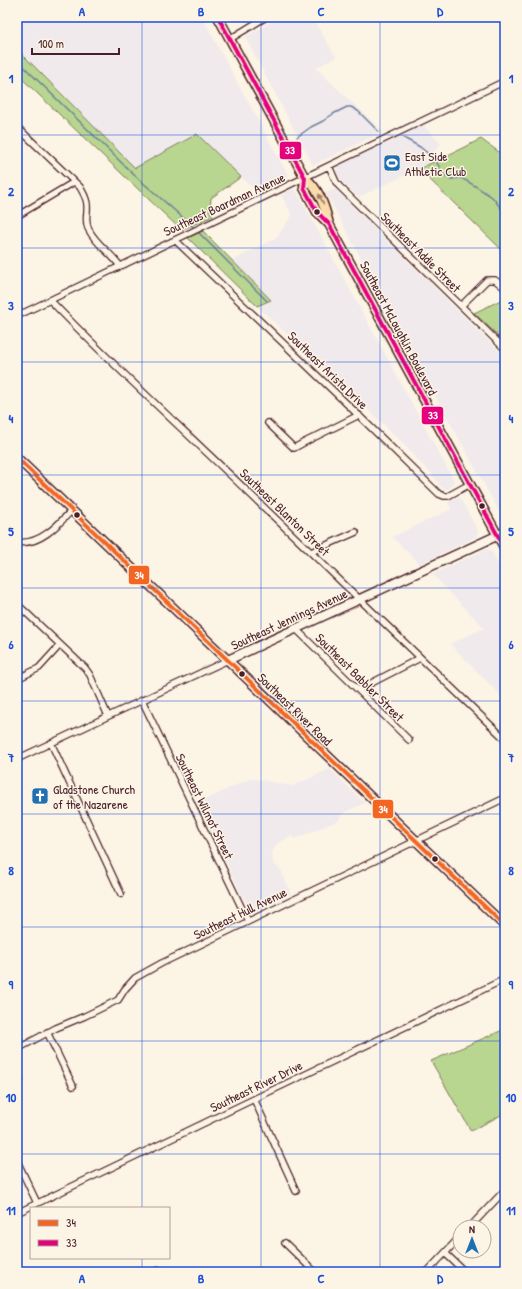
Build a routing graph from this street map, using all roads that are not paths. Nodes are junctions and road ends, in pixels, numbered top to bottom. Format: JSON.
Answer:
{"nodes":[{"id":1,"x":218,"y":17,"type":"edge"},
{"id":2,"x":266,"y":17,"type":"edge"},
{"id":3,"x":230,"y":39,"type":"junction"},
{"id":4,"x":505,"y":81,"type":"edge"},
{"id":5,"x":17,"y":127,"type":"edge"},
{"id":6,"x":22,"y":132,"type":"junction"},
{"id":7,"x":17,"y":136,"type":"edge"},
{"id":8,"x":329,"y":166,"type":"junction"},
{"id":9,"x":305,"y":178,"type":"junction"},
{"id":10,"x":74,"y":182,"type":"junction"},
{"id":11,"x":17,"y":216,"type":"edge"},
{"id":12,"x":175,"y":240,"type":"junction"},
{"id":13,"x":120,"y":266,"type":"junction"},
{"id":14,"x":505,"y":288,"type":"edge"},
{"id":15,"x":50,"y":300,"type":"junction"},
{"id":16,"x":461,"y":306,"type":"junction"},
{"id":17,"x":17,"y":316,"type":"edge"},
{"id":18,"x":505,"y":349,"type":"edge"},
{"id":19,"x":358,"y":415,"type":"junction"},
{"id":20,"x":268,"y":423,"type":"dead end"},
{"id":21,"x":17,"y":458,"type":"edge"},
{"id":22,"x":470,"y":484,"type":"junction"},
{"id":23,"x":71,"y":511,"type":"junction"},
{"id":24,"x":356,"y":532,"type":"dead end"},
{"id":25,"x":501,"y":534,"type":"edge"},
{"id":26,"x":17,"y":542,"type":"edge"},
{"id":27,"x":505,"y":549,"type":"edge"},
{"id":28,"x":312,"y":552,"type":"junction"},
{"id":29,"x":361,"y":599,"type":"junction"},
{"id":30,"x":17,"y":604,"type":"edge"},
{"id":31,"x":296,"y":629,"type":"junction"},
{"id":32,"x":60,"y":645,"type":"junction"},
{"id":33,"x":420,"y":658,"type":"junction"},
{"id":34,"x":228,"y":660,"type":"junction"},
{"id":35,"x":17,"y":679,"type":"edge"},
{"id":36,"x":358,"y":690,"type":"junction"},
{"id":37,"x":142,"y":700,"type":"junction"},
{"id":38,"x":108,"y":716,"type":"junction"},
{"id":39,"x":505,"y":739,"type":"edge"},
{"id":40,"x":409,"y":740,"type":"dead end"},
{"id":41,"x":51,"y":743,"type":"junction"},
{"id":42,"x":17,"y":759,"type":"edge"},
{"id":43,"x":505,"y":798,"type":"edge"},
{"id":44,"x":416,"y":841,"type":"junction"},
{"id":45,"x":121,"y":894,"type":"dead end"},
{"id":46,"x":248,"y":921,"type":"junction"},
{"id":47,"x":505,"y":926,"type":"edge"},
{"id":48,"x":505,"y":979,"type":"edge"},
{"id":49,"x":47,"y":1032,"type":"junction"},
{"id":50,"x":17,"y":1051,"type":"edge"},
{"id":51,"x":17,"y":1072,"type":"edge"},
{"id":52,"x":17,"y":1080,"type":"edge"},
{"id":53,"x":73,"y":1086,"type":"dead end"},
{"id":54,"x":254,"y":1099,"type":"junction"},
{"id":55,"x":17,"y":1161,"type":"edge"},
{"id":56,"x":505,"y":1190,"type":"edge"},
{"id":57,"x":296,"y":1191,"type":"dead end"},
{"id":58,"x":37,"y":1203,"type":"junction"},
{"id":59,"x":17,"y":1213,"type":"edge"},
{"id":60,"x":478,"y":1219,"type":"edge"},
{"id":61,"x":285,"y":1243,"type":"dead end"},
{"id":62,"x":452,"y":1246,"type":"edge"},
{"id":63,"x":445,"y":1253,"type":"junction"},
{"id":64,"x":315,"y":1272,"type":"edge"},
{"id":65,"x":427,"y":1272,"type":"edge"},
{"id":66,"x":465,"y":1272,"type":"edge"}],
"edges":[{"from":1,"to":3,"type":"main road","name":"Southeast McLoughlin Boulevard"},
{"from":2,"to":3,"type":"street"},
{"from":3,"to":9,"type":"main road","name":"Southeast McLoughlin Boulevard"},
{"from":4,"to":8,"type":"street","name":"Southeast Boardman Avenue"},
{"from":5,"to":6,"type":"street"},
{"from":6,"to":7,"type":"street"},
{"from":6,"to":10,"type":"street"},
{"from":8,"to":9,"type":"street","name":"Southeast Boardman Avenue"},
{"from":8,"to":16,"type":"street","name":"Southeast Addie Street"},
{"from":9,"to":12,"type":"street","name":"Southeast Boardman Avenue"},
{"from":9,"to":22,"type":"main road","name":"Southeast McLoughlin Boulevard"},
{"from":10,"to":11,"type":"street"},
{"from":10,"to":13,"type":"street"},
{"from":12,"to":13,"type":"street","name":"Southeast Boardman Avenue"},
{"from":12,"to":19,"type":"street","name":"Southeast Arista Drive"},
{"from":13,"to":15,"type":"street","name":"Southeast Boardman Avenue"},
{"from":14,"to":16,"type":"street"},
{"from":15,"to":17,"type":"street","name":"Southeast Boardman Avenue"},
{"from":15,"to":28,"type":"street","name":"Southeast Blanton Street"},
{"from":16,"to":18,"type":"street","name":"Southeast Addie Street"},
{"from":19,"to":20,"type":"street"},
{"from":19,"to":22,"type":"street","name":"Southeast Arista Drive"},
{"from":21,"to":23,"type":"street","name":"Southeast River Road"},
{"from":22,"to":25,"type":"main road","name":"Southeast McLoughlin Boulevard"},
{"from":23,"to":26,"type":"street"},
{"from":23,"to":34,"type":"street","name":"Southeast River Road"},
{"from":24,"to":28,"type":"street"},
{"from":25,"to":27,"type":"main road","name":"Southeast McLoughlin Boulevard"},
{"from":25,"to":29,"type":"street","name":"Southeast Jennings Avenue"},
{"from":28,"to":29,"type":"street","name":"Southeast Blanton Street"},
{"from":29,"to":31,"type":"street","name":"Southeast Jennings Avenue"},
{"from":29,"to":33,"type":"street","name":"Southeast Blanton Street"},
{"from":30,"to":32,"type":"street"},
{"from":31,"to":34,"type":"street","name":"Southeast Jennings Avenue"},
{"from":31,"to":36,"type":"street","name":"Southeast Babbler Street"},
{"from":32,"to":35,"type":"street"},
{"from":32,"to":38,"type":"street"},
{"from":33,"to":36,"type":"street"},
{"from":33,"to":39,"type":"street","name":"Southeast Blanton Street"},
{"from":34,"to":37,"type":"street","name":"Southeast Jennings Avenue"},
{"from":34,"to":44,"type":"street","name":"Southeast River Road"},
{"from":36,"to":40,"type":"street","name":"Southeast Babbler Street"},
{"from":37,"to":38,"type":"street","name":"Southeast Jennings Avenue"},
{"from":37,"to":46,"type":"street","name":"Southeast Wilmot Street"},
{"from":38,"to":41,"type":"street","name":"Southeast Jennings Avenue"},
{"from":41,"to":42,"type":"street","name":"Southeast Jennings Avenue"},
{"from":41,"to":45,"type":"street"},
{"from":43,"to":44,"type":"street","name":"Southeast Hull Avenue"},
{"from":44,"to":46,"type":"street","name":"Southeast Hull Avenue"},
{"from":44,"to":47,"type":"street","name":"Southeast River Road"},
{"from":46,"to":49,"type":"street","name":"Southeast Hull Avenue"},
{"from":48,"to":54,"type":"street","name":"Southeast River Drive"},
{"from":49,"to":50,"type":"street","name":"Southeast Hull Avenue"},
{"from":49,"to":53,"type":"street"},
{"from":51,"to":52,"type":"street"},
{"from":54,"to":57,"type":"street"},
{"from":54,"to":58,"type":"street","name":"Southeast River Drive"},
{"from":55,"to":58,"type":"street"},
{"from":56,"to":60,"type":"street"},
{"from":58,"to":59,"type":"street","name":"Southeast River Drive"},
{"from":61,"to":64,"type":"street"},
{"from":62,"to":63,"type":"street"},
{"from":63,"to":65,"type":"street"},
{"from":63,"to":66,"type":"street"}]}
